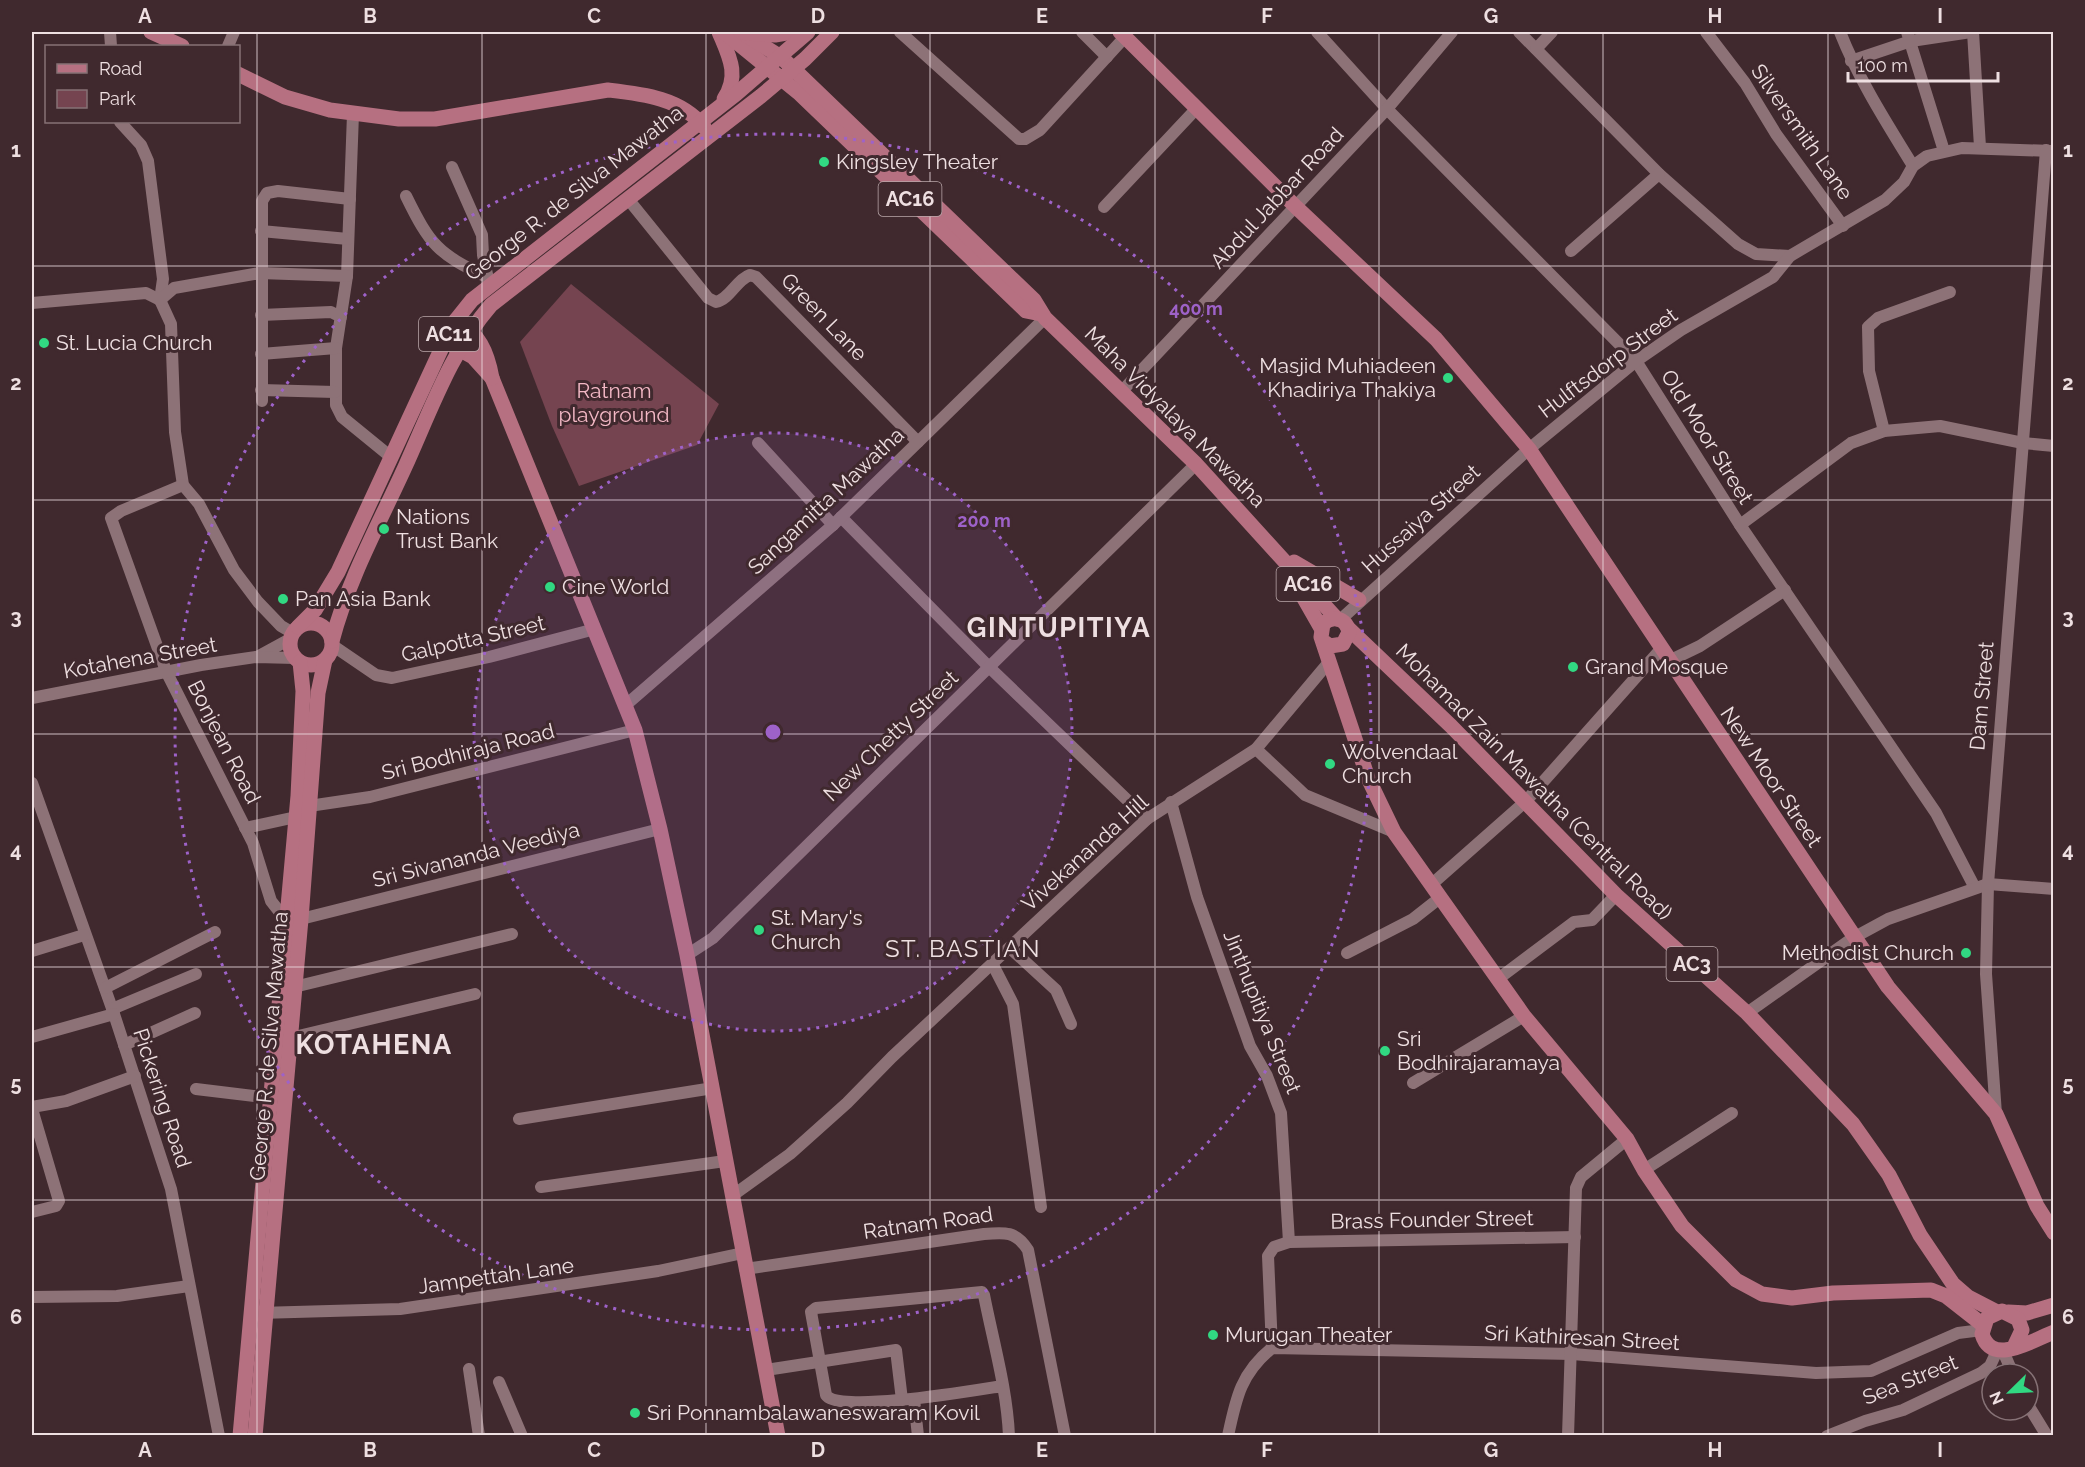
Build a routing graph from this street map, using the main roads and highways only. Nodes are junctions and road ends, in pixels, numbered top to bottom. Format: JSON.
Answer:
{"nodes":[{"id":1,"x":151,"y":32,"type":"edge"},
{"id":2,"x":718,"y":32,"type":"edge"},
{"id":3,"x":724,"y":32,"type":"edge"},
{"id":4,"x":741,"y":32,"type":"edge"},
{"id":5,"x":792,"y":32,"type":"edge"},
{"id":6,"x":808,"y":32,"type":"edge"},
{"id":7,"x":832,"y":32,"type":"edge"},
{"id":8,"x":1123,"y":34,"type":"edge"},
{"id":9,"x":180,"y":45,"type":"edge"},
{"id":10,"x":781,"y":57,"type":"junction"},
{"id":11,"x":768,"y":67,"type":"junction"},
{"id":12,"x":788,"y":73,"type":"junction"},
{"id":13,"x":240,"y":75,"type":"edge"},
{"id":14,"x":719,"y":106,"type":"junction"},
{"id":15,"x":699,"y":121,"type":"junction"},
{"id":16,"x":711,"y":135,"type":"junction"},
{"id":17,"x":456,"y":320,"type":"junction"},
{"id":18,"x":472,"y":330,"type":"junction"},
{"id":19,"x":446,"y":341,"type":"junction"},
{"id":20,"x":460,"y":349,"type":"junction"},
{"id":21,"x":492,"y":378,"type":"junction"},
{"id":22,"x":1276,"y":551,"type":"junction"},
{"id":23,"x":1359,"y":600,"type":"road end"},
{"id":24,"x":1342,"y":622,"type":"junction"},
{"id":25,"x":294,"y":633,"type":"junction"},
{"id":26,"x":1322,"y":634,"type":"junction"},
{"id":27,"x":332,"y":643,"type":"junction"},
{"id":28,"x":1339,"y":646,"type":"junction"},
{"id":29,"x":298,"y":660,"type":"junction"},
{"id":30,"x":325,"y":660,"type":"junction"},
{"id":31,"x":1329,"y":662,"type":"junction"},
{"id":32,"x":294,"y":918,"type":"junction"},
{"id":33,"x":1996,"y":1114,"type":"joint"},
{"id":34,"x":2054,"y":1233,"type":"edge"},
{"id":35,"x":1937,"y":1262,"type":"junction"},
{"id":36,"x":1915,"y":1291,"type":"junction"},
{"id":37,"x":2054,"y":1305,"type":"edge"},
{"id":38,"x":2002,"y":1312,"type":"junction"},
{"id":39,"x":259,"y":1313,"type":"junction"},
{"id":40,"x":1983,"y":1327,"type":"junction"},
{"id":41,"x":2054,"y":1332,"type":"edge"},
{"id":42,"x":2005,"y":1350,"type":"junction"},
{"id":43,"x":778,"y":1433,"type":"edge"},
{"id":44,"x":240,"y":1436,"type":"edge"},
{"id":45,"x":255,"y":1436,"type":"edge"}],
"edges":[{"from":1,"to":9,"type":"main road"},
{"from":2,"to":14,"type":"main road"},
{"from":3,"to":11,"type":"main road"},
{"from":4,"to":5,"type":"main road"},
{"from":4,"to":10,"type":"main road"},
{"from":6,"to":10,"type":"main road","name":"George R. de Silva Mawatha"},
{"from":7,"to":12,"type":"main road","name":"George R. de Silva Mawatha"},
{"from":8,"to":33,"type":"main road","name":"New Moor Street"},
{"from":10,"to":11,"type":"main road","name":"George R. de Silva Mawatha"},
{"from":10,"to":12,"type":"main road"},
{"from":11,"to":12,"type":"main road"},
{"from":11,"to":14,"type":"main road","name":"George R. de Silva Mawatha","number":"AC11"},
{"from":12,"to":16,"type":"main road","name":"George R. de Silva Mawatha","number":"AC11"},
{"from":12,"to":22,"type":"main road","name":"Maha Vidyalaya Mawatha","number":"AC16"},
{"from":13,"to":15,"type":"main road"},
{"from":14,"to":15,"type":"main road","name":"George R. de Silva Mawatha","number":"AC11"},
{"from":15,"to":16,"type":"main road"},
{"from":15,"to":17,"type":"main road","name":"George R. de Silva Mawatha","number":"AC11"},
{"from":16,"to":18,"type":"main road","name":"George R. de Silva Mawatha","number":"AC11"},
{"from":17,"to":18,"type":"main road"},
{"from":17,"to":19,"type":"main road","name":"George R. de Silva Mawatha","number":"AC11"},
{"from":18,"to":20,"type":"main road","name":"George R. de Silva Mawatha","number":"AC11"},
{"from":18,"to":21,"type":"main road"},
{"from":19,"to":20,"type":"main road"},
{"from":19,"to":25,"type":"main road","name":"George R. de Silva Mawatha","number":"AC11"},
{"from":20,"to":21,"type":"main road"},
{"from":20,"to":27,"type":"main road","name":"George R. de Silva Mawatha","number":"AC11"},
{"from":21,"to":43,"type":"main road"},
{"from":22,"to":23,"type":"main road"},
{"from":22,"to":24,"type":"main road","name":"Maha Vidyalaya Mawatha","number":"AC16"},
{"from":22,"to":26,"type":"main road","name":"Maha Vidyalaya Mawatha","number":"AC16"},
{"from":24,"to":26,"type":"main road"},
{"from":24,"to":28,"type":"main road"},
{"from":24,"to":35,"type":"main road","name":"Mohamad Zain Mawatha (Central Road)","number":"AC3"},
{"from":25,"to":27,"type":"main road"},
{"from":25,"to":29,"type":"main road"},
{"from":26,"to":28,"type":"main road"},
{"from":26,"to":31,"type":"main road","name":"Maha Vidyalaya Mawatha"},
{"from":27,"to":30,"type":"main road"},
{"from":28,"to":31,"type":"main road"},
{"from":29,"to":30,"type":"main road"},
{"from":29,"to":32,"type":"main road","name":"George R. de Silva Mawatha"},
{"from":30,"to":32,"type":"main road","name":"George R. de Silva Mawatha"},
{"from":31,"to":36,"type":"main road","name":"Maha Vidyalaya Mawatha"},
{"from":32,"to":39,"type":"main road","name":"George R. de Silva Mawatha"},
{"from":32,"to":39,"type":"main road","name":"George R. de Silva Mawatha"},
{"from":33,"to":34,"type":"main road","name":"Dam Street"},
{"from":35,"to":36,"type":"main road"},
{"from":35,"to":38,"type":"main road","name":"Mohamad Zain Mawatha (Central Road)","number":"AC3"},
{"from":36,"to":40,"type":"main road","name":"Maha Vidyalaya Mawatha"},
{"from":37,"to":38,"type":"main road"},
{"from":38,"to":40,"type":"main road"},
{"from":38,"to":42,"type":"main road"},
{"from":39,"to":44,"type":"main road","name":"George R. de Silva Mawatha"},
{"from":39,"to":45,"type":"main road","name":"George R. de Silva Mawatha"},
{"from":40,"to":42,"type":"main road"},
{"from":41,"to":42,"type":"main road"}]}
